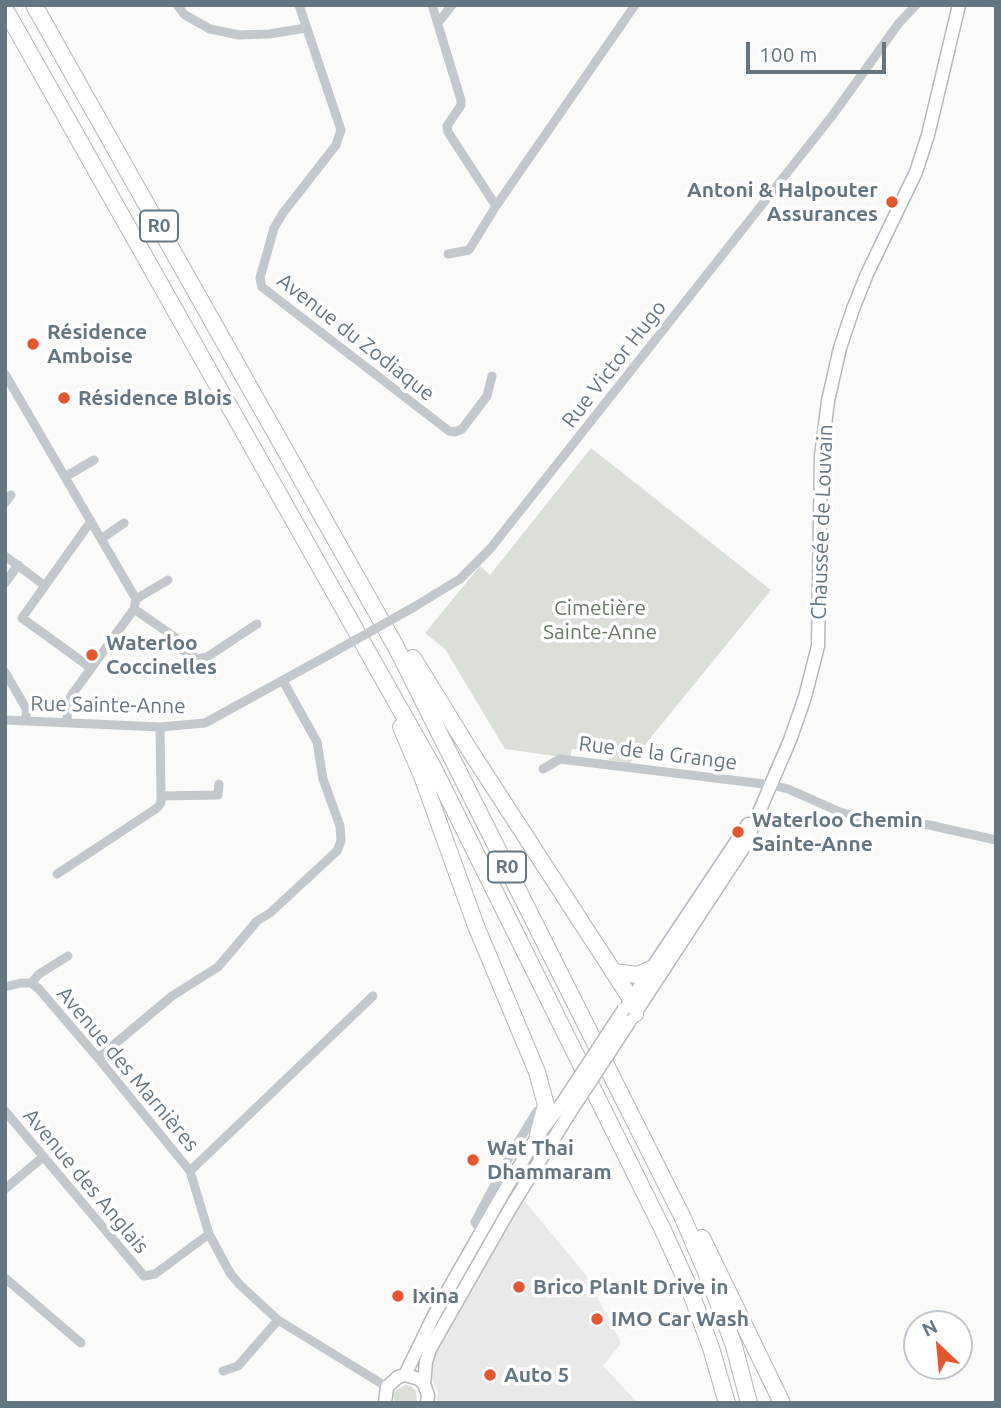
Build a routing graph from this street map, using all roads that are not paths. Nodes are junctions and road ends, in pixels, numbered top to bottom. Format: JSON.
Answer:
{"nodes":[{"id":1,"x":34,"y":5,"type":"edge"},
{"id":2,"x":177,"y":5,"type":"edge"},
{"id":3,"x":299,"y":5,"type":"edge"},
{"id":4,"x":432,"y":5,"type":"edge"},
{"id":5,"x":452,"y":5,"type":"edge"},
{"id":6,"x":635,"y":5,"type":"edge"},
{"id":7,"x":916,"y":5,"type":"edge"},
{"id":8,"x":959,"y":5,"type":"edge"},
{"id":9,"x":5,"y":9,"type":"edge"},
{"id":10,"x":438,"y":23,"type":"junction"},
{"id":11,"x":306,"y":28,"type":"junction"},
{"id":12,"x":496,"y":206,"type":"junction"},
{"id":13,"x":448,"y":254,"type":"dead end"},
{"id":14,"x":5,"y":374,"type":"edge"},
{"id":15,"x":492,"y":376,"type":"dead end"},
{"id":16,"x":94,"y":460,"type":"dead end"},
{"id":17,"x":65,"y":477,"type":"junction"},
{"id":18,"x":91,"y":521,"type":"junction"},
{"id":19,"x":124,"y":523,"type":"dead end"},
{"id":20,"x":101,"y":539,"type":"junction"},
{"id":21,"x":5,"y":556,"type":"edge"},
{"id":22,"x":18,"y":565,"type":"junction"},
{"id":23,"x":168,"y":580,"type":"dead end"},
{"id":24,"x":5,"y":583,"type":"edge"},
{"id":25,"x":44,"y":584,"type":"junction"},
{"id":26,"x":135,"y":604,"type":"junction"},
{"id":27,"x":257,"y":624,"type":"dead end"},
{"id":28,"x":396,"y":647,"type":"junction"},
{"id":29,"x":91,"y":668,"type":"junction"},
{"id":30,"x":5,"y":672,"type":"edge"},
{"id":31,"x":283,"y":681,"type":"junction"},
{"id":32,"x":395,"y":698,"type":"junction"},
{"id":33,"x":5,"y":720,"type":"edge"},
{"id":34,"x":25,"y":721,"type":"junction"},
{"id":35,"x":66,"y":722,"type":"junction"},
{"id":36,"x":160,"y":727,"type":"junction"},
{"id":37,"x":543,"y":769,"type":"dead end"},
{"id":38,"x":219,"y":784,"type":"dead end"},
{"id":39,"x":772,"y":785,"type":"junction"},
{"id":40,"x":161,"y":796,"type":"junction"},
{"id":41,"x":764,"y":800,"type":"junction"},
{"id":42,"x":996,"y":840,"type":"edge"},
{"id":43,"x":57,"y":874,"type":"dead end"},
{"id":44,"x":68,"y":956,"type":"dead end"},
{"id":45,"x":651,"y":969,"type":"junction"},
{"id":46,"x":613,"y":972,"type":"junction"},
{"id":47,"x":31,"y":983,"type":"junction"},
{"id":48,"x":5,"y":987,"type":"edge"},
{"id":49,"x":373,"y":996,"type":"dead end"},
{"id":50,"x":630,"y":1011,"type":"junction"},
{"id":51,"x":98,"y":1058,"type":"junction"},
{"id":52,"x":565,"y":1110,"type":"junction"},
{"id":53,"x":5,"y":1111,"type":"edge"},
{"id":54,"x":537,"y":1111,"type":"dead end"},
{"id":55,"x":538,"y":1135,"type":"junction"},
{"id":56,"x":43,"y":1157,"type":"junction"},
{"id":57,"x":190,"y":1171,"type":"junction"},
{"id":58,"x":501,"y":1185,"type":"junction"},
{"id":59,"x":5,"y":1189,"type":"edge"},
{"id":60,"x":511,"y":1207,"type":"junction"},
{"id":61,"x":682,"y":1216,"type":"junction"},
{"id":62,"x":209,"y":1234,"type":"junction"},
{"id":63,"x":463,"y":1264,"type":"junction"},
{"id":64,"x":5,"y":1278,"type":"edge"},
{"id":65,"x":450,"y":1314,"type":"junction"},
{"id":66,"x":278,"y":1320,"type":"junction"},
{"id":67,"x":81,"y":1343,"type":"dead end"},
{"id":68,"x":223,"y":1371,"type":"dead end"},
{"id":69,"x":405,"y":1375,"type":"junction"},
{"id":70,"x":424,"y":1384,"type":"junction"},
{"id":71,"x":387,"y":1387,"type":"junction"},
{"id":72,"x":385,"y":1403,"type":"edge"},
{"id":73,"x":427,"y":1403,"type":"edge"},
{"id":74,"x":727,"y":1403,"type":"edge"},
{"id":75,"x":749,"y":1403,"type":"edge"},
{"id":76,"x":782,"y":1403,"type":"edge"}],
"edges":[{"from":1,"to":28,"type":"highway","number":"R0"},
{"from":2,"to":11,"type":"street"},
{"from":3,"to":11,"type":"street","name":"Avenue du Zodiaque"},
{"from":4,"to":10,"type":"street"},
{"from":5,"to":10,"type":"street"},
{"from":6,"to":12,"type":"street"},
{"from":7,"to":31,"type":"street","name":"Rue Victor Hugo","bridge":true},
{"from":8,"to":39,"type":"main road","name":"Chaussée de Louvain"},
{"from":9,"to":32,"type":"highway","number":"R0"},
{"from":10,"to":12,"type":"street"},
{"from":11,"to":15,"type":"street","name":"Avenue du Zodiaque"},
{"from":12,"to":13,"type":"street"},
{"from":14,"to":17,"type":"street"},
{"from":16,"to":17,"type":"street"},
{"from":17,"to":18,"type":"street"},
{"from":18,"to":20,"type":"street"},
{"from":18,"to":25,"type":"street"},
{"from":19,"to":20,"type":"street"},
{"from":20,"to":26,"type":"street"},
{"from":21,"to":22,"type":"street"},
{"from":22,"to":24,"type":"street"},
{"from":22,"to":25,"type":"street"},
{"from":23,"to":26,"type":"street"},
{"from":25,"to":29,"type":"street"},
{"from":26,"to":27,"type":"street"},
{"from":26,"to":29,"type":"street"},
{"from":28,"to":46,"type":"highway"},
{"from":28,"to":61,"type":"highway","number":"R0"},
{"from":29,"to":35,"type":"street"},
{"from":30,"to":34,"type":"street"},
{"from":31,"to":36,"type":"street","name":"Rue Sainte-Anne"},
{"from":31,"to":51,"type":"street"},
{"from":32,"to":55,"type":"highway"},
{"from":32,"to":74,"type":"highway","number":"R0"},
{"from":33,"to":34,"type":"street","name":"Rue Sainte-Anne"},
{"from":34,"to":35,"type":"street","name":"Rue Sainte-Anne"},
{"from":35,"to":36,"type":"street","name":"Rue Sainte-Anne"},
{"from":36,"to":40,"type":"street"},
{"from":37,"to":39,"type":"street","name":"Rue de la Grange"},
{"from":38,"to":40,"type":"street"},
{"from":39,"to":41,"type":"main road","name":"Chaussée de Louvain"},
{"from":39,"to":42,"type":"street","name":"Rue de la Grange"},
{"from":40,"to":43,"type":"street"},
{"from":41,"to":45,"type":"main road","name":"Chaussée de Louvain"},
{"from":41,"to":50,"type":"main road","name":"Chaussée de Louvain"},
{"from":44,"to":47,"type":"street"},
{"from":45,"to":46,"type":"highway"},
{"from":45,"to":50,"type":"main road","name":"Chaussée de Louvain"},
{"from":46,"to":50,"type":"highway"},
{"from":47,"to":48,"type":"street"},
{"from":47,"to":51,"type":"street","name":"Avenue des Marnières"},
{"from":49,"to":57,"type":"street"},
{"from":50,"to":52,"type":"main road","name":"Chaussée de Louvain","bridge":true},
{"from":51,"to":57,"type":"street","name":"Avenue des Marnières"},
{"from":52,"to":55,"type":"main road","name":"Chaussée de Louvain"},
{"from":52,"to":60,"type":"main road","name":"Chaussée de Louvain"},
{"from":53,"to":56,"type":"street","name":"Avenue des Anglais"},
{"from":54,"to":58,"type":"street"},
{"from":55,"to":58,"type":"main road","name":"Chaussée de Louvain"},
{"from":56,"to":59,"type":"street"},
{"from":56,"to":62,"type":"street","name":"Avenue des Anglais"},
{"from":57,"to":62,"type":"street","name":"Avenue des Marnières"},
{"from":58,"to":60,"type":"street"},
{"from":58,"to":63,"type":"main road","name":"Chaussée de Louvain"},
{"from":60,"to":65,"type":"main road","name":"Chaussée de Louvain"},
{"from":61,"to":75,"type":"highway","number":"R0"},
{"from":61,"to":76,"type":"highway"},
{"from":62,"to":66,"type":"street","name":"Avenue des Marnières"},
{"from":63,"to":65,"type":"main road","name":"Chaussée de Louvain"},
{"from":63,"to":69,"type":"main road","name":"Chaussée de Louvain"},
{"from":64,"to":67,"type":"street"},
{"from":65,"to":70,"type":"main road","name":"Chaussée de Louvain"},
{"from":66,"to":68,"type":"street"},
{"from":66,"to":71,"type":"street","name":"Avenue des Marnières"},
{"from":69,"to":70,"type":"main road"},
{"from":69,"to":71,"type":"main road"},
{"from":70,"to":73,"type":"main road","name":"Chaussée de Louvain"},
{"from":71,"to":72,"type":"main road"}]}
